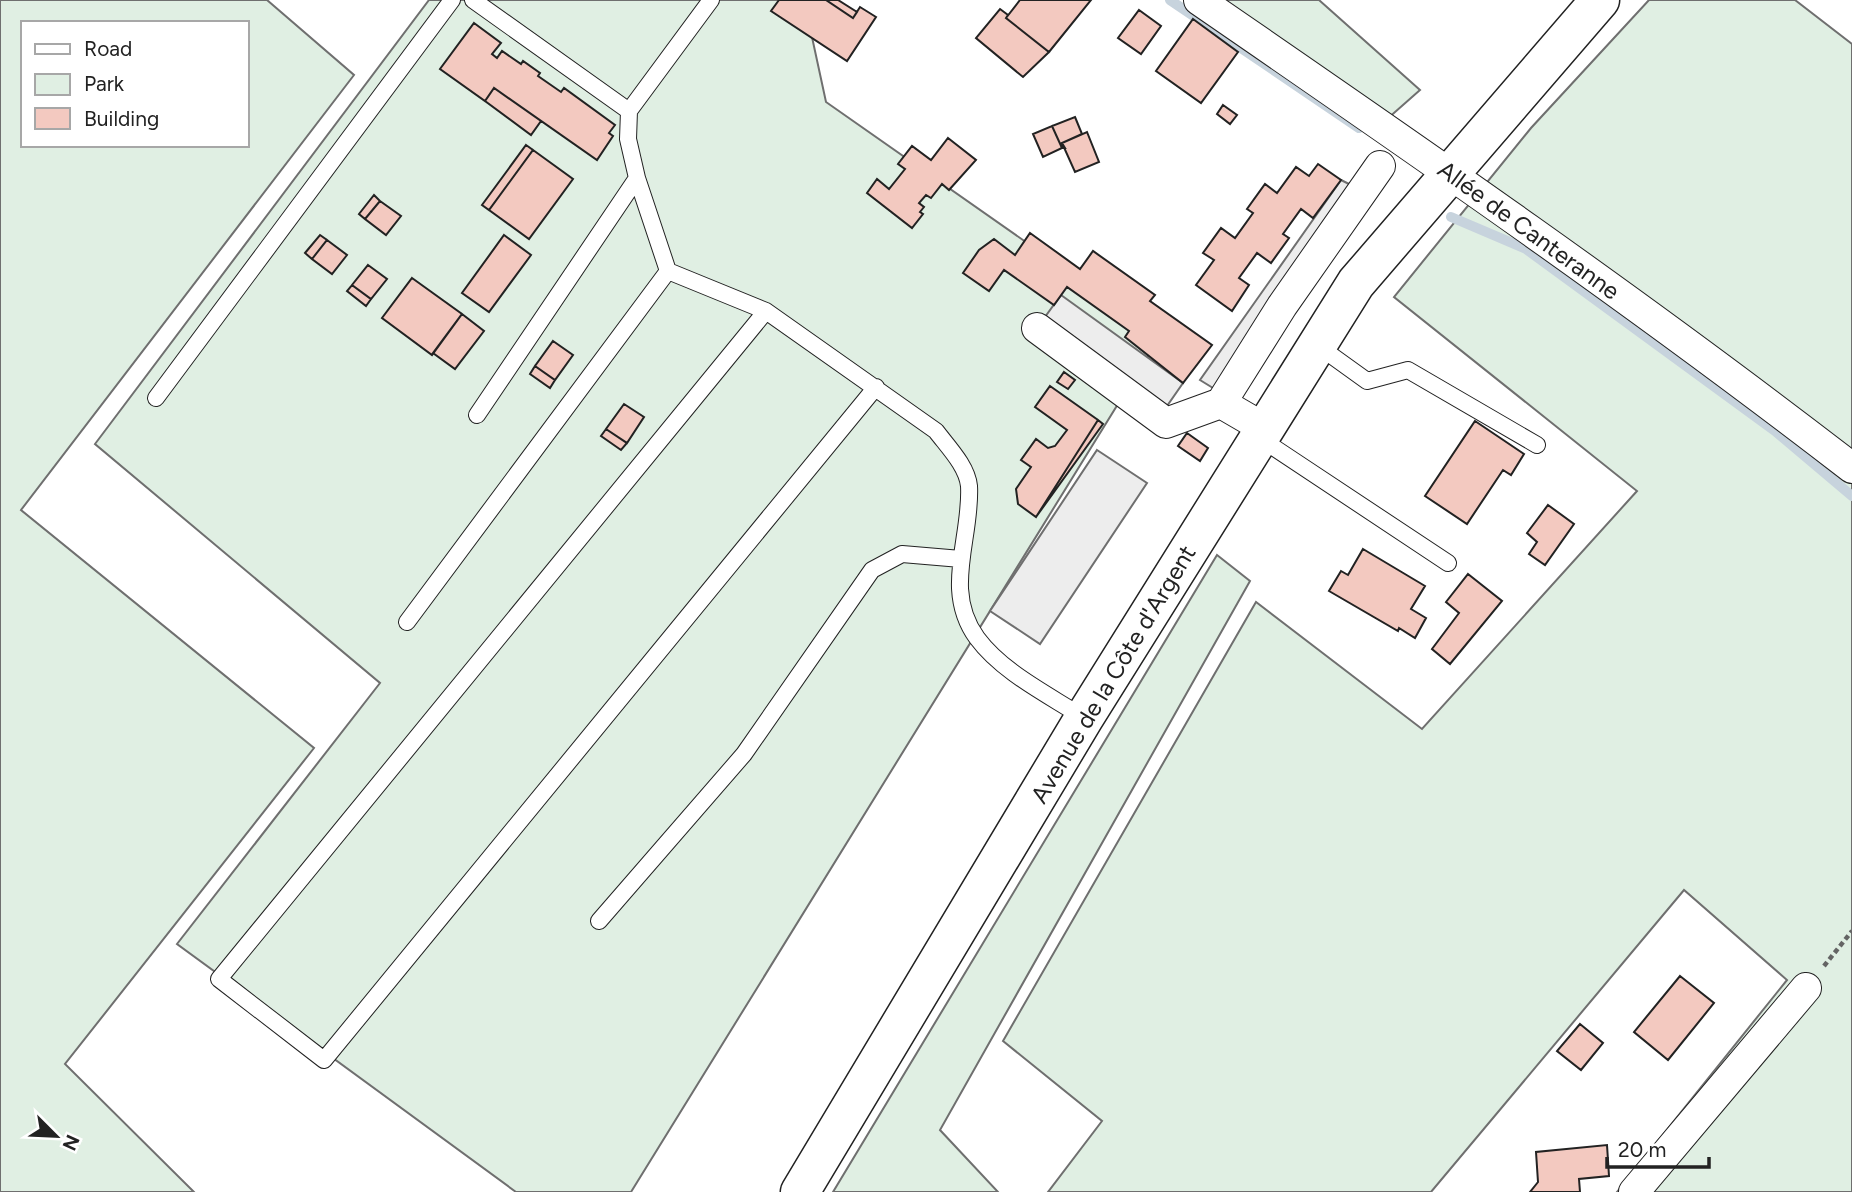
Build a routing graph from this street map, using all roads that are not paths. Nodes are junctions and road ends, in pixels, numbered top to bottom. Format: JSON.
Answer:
{"nodes":[{"id":1,"x":452,"y":0,"type":"edge"},
{"id":2,"x":473,"y":0,"type":"edge"},
{"id":3,"x":711,"y":0,"type":"edge"},
{"id":4,"x":1199,"y":0,"type":"edge"},
{"id":5,"x":1600,"y":0,"type":"edge"},
{"id":6,"x":629,"y":111,"type":"junction"},
{"id":7,"x":1380,"y":166,"type":"dead end"},
{"id":8,"x":1449,"y":172,"type":"junction"},
{"id":9,"x":637,"y":178,"type":"junction"},
{"id":10,"x":667,"y":271,"type":"junction"},
{"id":11,"x":766,"y":311,"type":"junction"},
{"id":12,"x":1037,"y":328,"type":"dead end"},
{"id":13,"x":1315,"y":344,"type":"junction"},
{"id":14,"x":876,"y":387,"type":"junction"},
{"id":15,"x":156,"y":398,"type":"dead end"},
{"id":16,"x":1221,"y":403,"type":"junction"},
{"id":17,"x":477,"y":415,"type":"dead end"},
{"id":18,"x":1261,"y":432,"type":"junction"},
{"id":19,"x":1537,"y":444,"type":"dead end"},
{"id":20,"x":1852,"y":468,"type":"edge"},
{"id":21,"x":961,"y":559,"type":"junction"},
{"id":22,"x":1448,"y":563,"type":"dead end"},
{"id":23,"x":407,"y":622,"type":"dead end"},
{"id":24,"x":1084,"y":718,"type":"junction"},
{"id":25,"x":599,"y":921,"type":"dead end"},
{"id":26,"x":1806,"y":988,"type":"road end"},
{"id":27,"x":800,"y":1192,"type":"edge"},
{"id":28,"x":1634,"y":1192,"type":"edge"}],
"edges":[{"from":1,"to":15,"type":"lane"},
{"from":2,"to":6,"type":"lane"},
{"from":3,"to":6,"type":"lane"},
{"from":4,"to":8,"type":"street","name":"Allée de Canteranne"},
{"from":5,"to":8,"type":"main road","name":"Avenue de la Côte d'Argent"},
{"from":6,"to":9,"type":"lane"},
{"from":7,"to":16,"type":"street"},
{"from":8,"to":13,"type":"main road","name":"Avenue de la Côte d'Argent"},
{"from":8,"to":20,"type":"street","name":"Allée de Canteranne"},
{"from":9,"to":10,"type":"lane"},
{"from":9,"to":17,"type":"lane"},
{"from":10,"to":11,"type":"lane"},
{"from":10,"to":23,"type":"lane"},
{"from":11,"to":14,"type":"lane"},
{"from":11,"to":14,"type":"lane"},
{"from":12,"to":16,"type":"street"},
{"from":13,"to":18,"type":"main road","name":"Avenue de la Côte d'Argent"},
{"from":13,"to":19,"type":"lane"},
{"from":14,"to":21,"type":"lane"},
{"from":16,"to":18,"type":"street"},
{"from":18,"to":22,"type":"lane"},
{"from":18,"to":24,"type":"main road","name":"Avenue de la Côte d'Argent"},
{"from":21,"to":24,"type":"lane"},
{"from":21,"to":25,"type":"lane"},
{"from":24,"to":27,"type":"main road","name":"Avenue de la Côte d'Argent"},
{"from":26,"to":28,"type":"street"}]}
